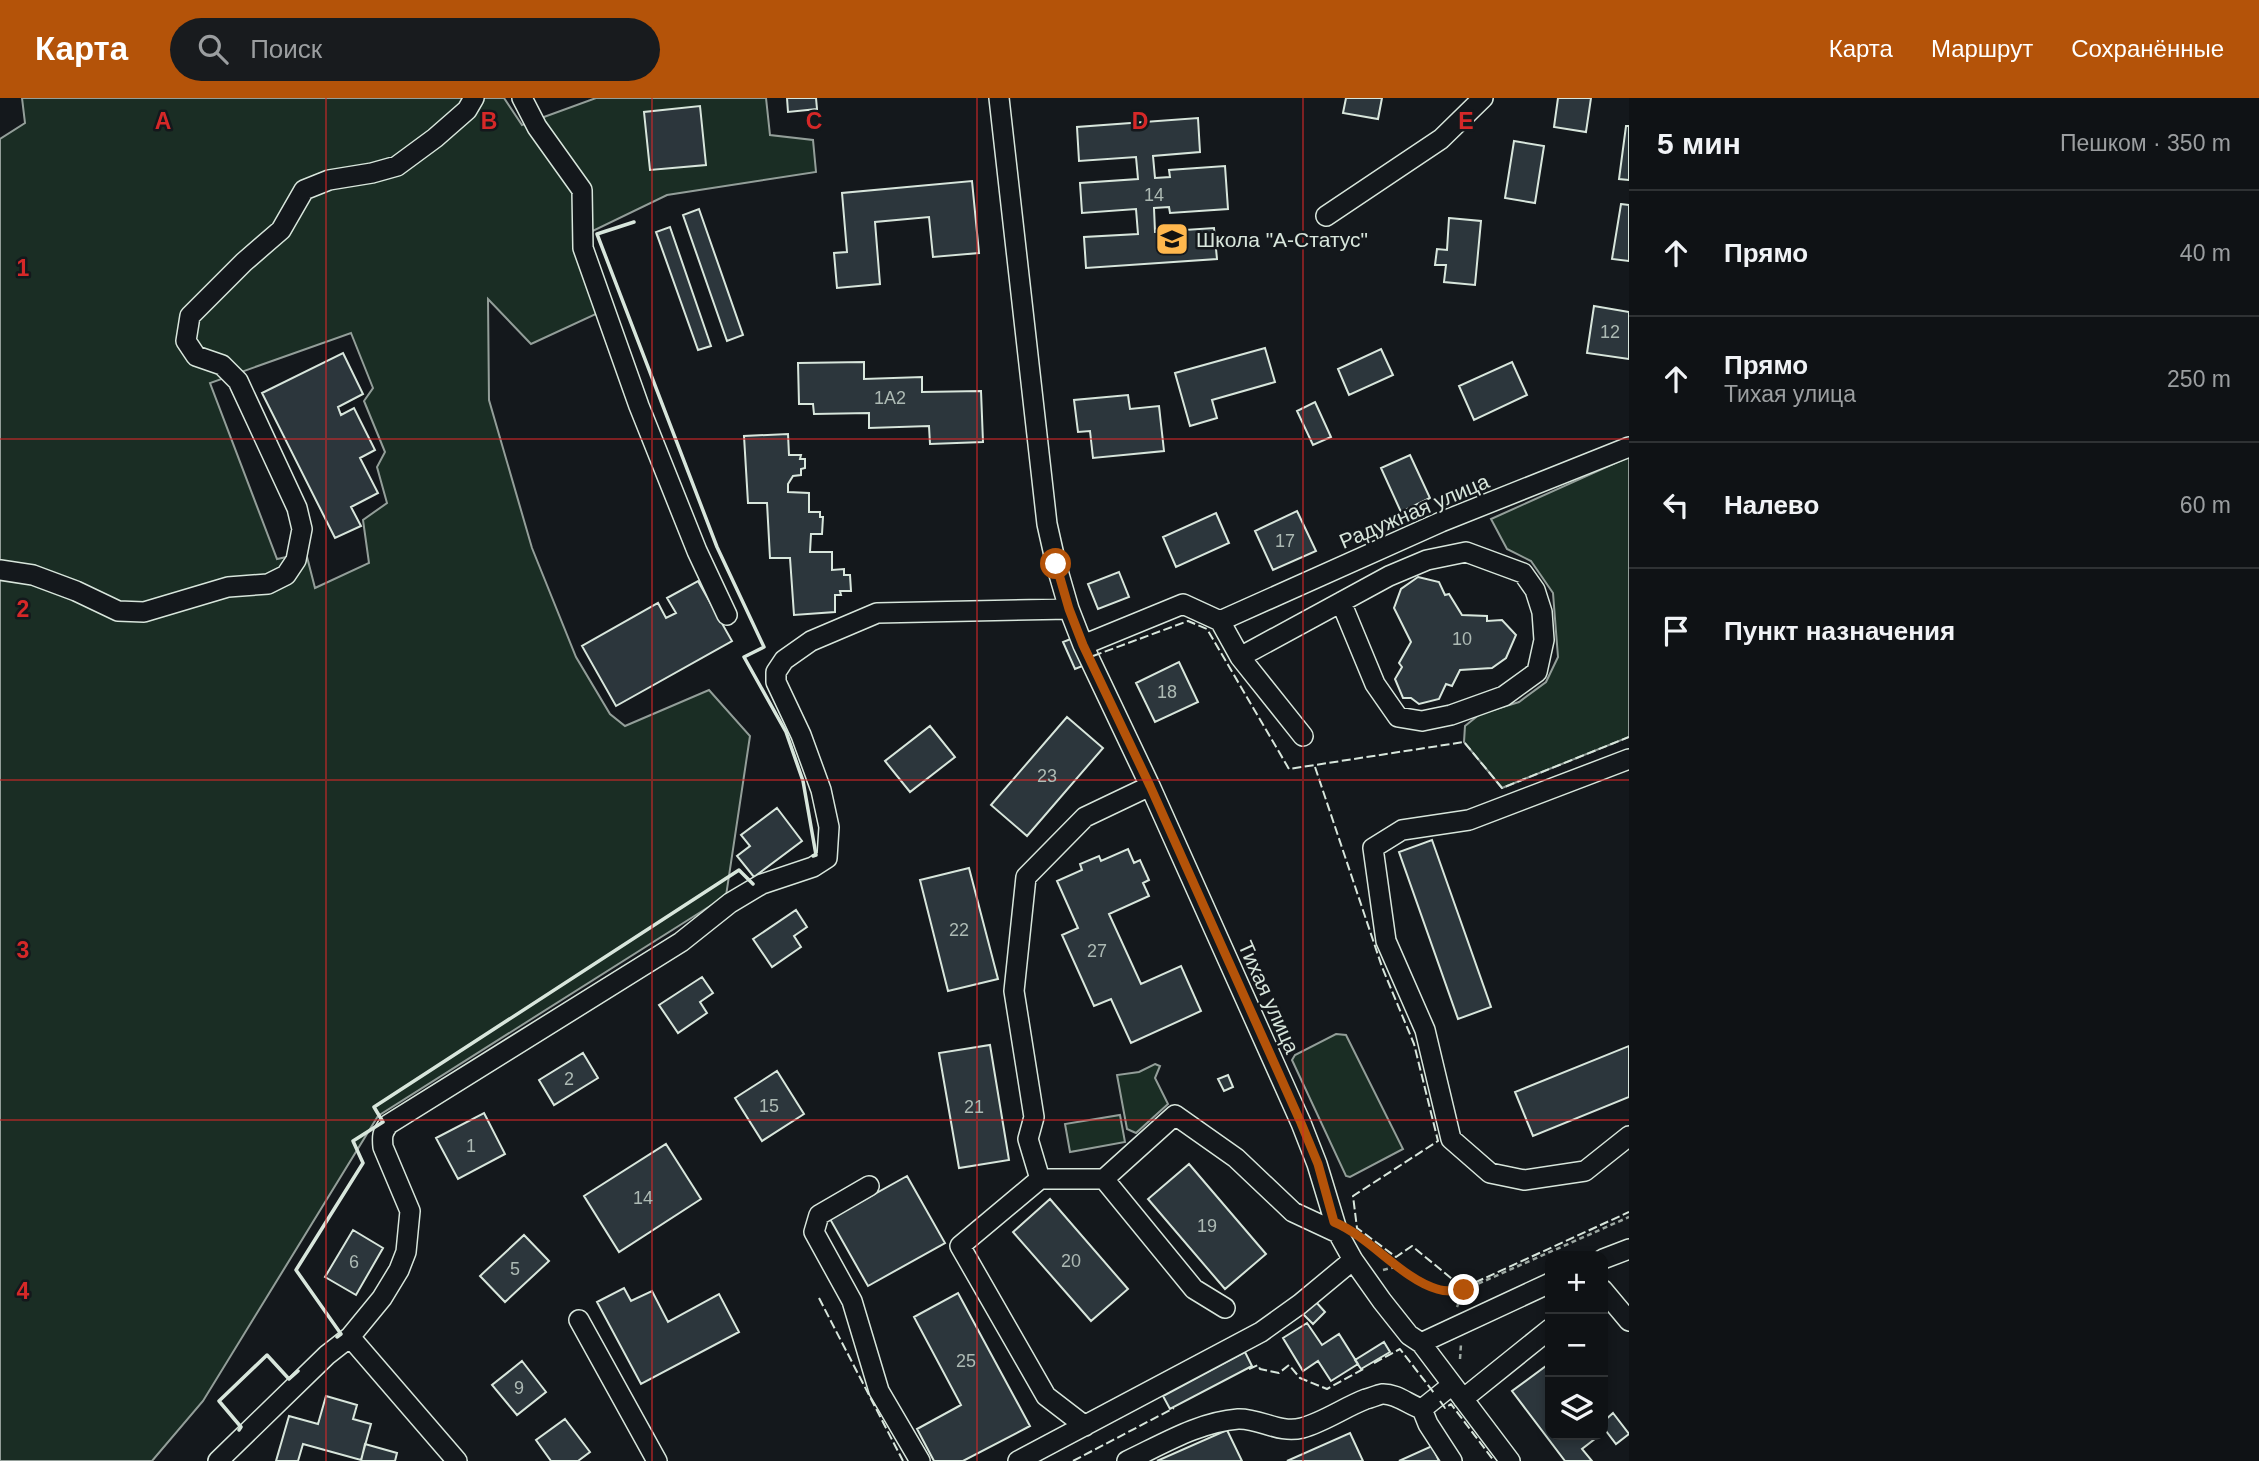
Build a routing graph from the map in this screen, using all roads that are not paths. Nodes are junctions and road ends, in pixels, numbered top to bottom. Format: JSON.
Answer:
{"nodes":[{"id":1,"x":474,"y":98,"type":"edge"},
{"id":2,"x":522,"y":98,"type":"edge"},
{"id":3,"x":1483,"y":98,"type":"edge"},
{"id":4,"x":1004,"y":102,"type":"edge"},
{"id":5,"x":1326,"y":216,"type":"dead end"},
{"id":6,"x":1629,"y":447,"type":"edge"},
{"id":7,"x":0,"y":570,"type":"edge"},
{"id":8,"x":1341,"y":602,"type":"junction"},
{"id":9,"x":1069,"y":609,"type":"junction"},
{"id":10,"x":727,"y":615,"type":"dead end"},
{"id":11,"x":1220,"y":621,"type":"junction"},
{"id":12,"x":1086,"y":651,"type":"junction"},
{"id":13,"x":1240,"y":657,"type":"junction"},
{"id":14,"x":1303,"y":736,"type":"dead end"},
{"id":15,"x":1629,"y":759,"type":"edge"},
{"id":16,"x":1150,"y":786,"type":"junction"},
{"id":17,"x":1629,"y":1136,"type":"edge"},
{"id":18,"x":1104,"y":1178,"type":"junction"},
{"id":19,"x":1040,"y":1179,"type":"junction"},
{"id":20,"x":869,"y":1186,"type":"dead end"},
{"id":21,"x":1336,"y":1228,"type":"junction"},
{"id":22,"x":1629,"y":1249,"type":"edge"},
{"id":23,"x":1353,"y":1260,"type":"junction"},
{"id":24,"x":1608,"y":1260,"type":"edge"},
{"id":25,"x":1545,"y":1285,"type":"edge"},
{"id":26,"x":1608,"y":1296,"type":"edge"},
{"id":27,"x":1225,"y":1308,"type":"dead end"},
{"id":28,"x":1628,"y":1318,"type":"edge"},
{"id":29,"x":579,"y":1320,"type":"dead end"},
{"id":30,"x":1545,"y":1332,"type":"edge"},
{"id":31,"x":350,"y":1337,"type":"junction"},
{"id":32,"x":1421,"y":1343,"type":"junction"},
{"id":33,"x":1458,"y":1392,"type":"junction"},
{"id":34,"x":1422,"y":1409,"type":"junction"},
{"id":35,"x":1085,"y":1426,"type":"junction"},
{"id":36,"x":218,"y":1461,"type":"edge"},
{"id":37,"x":457,"y":1461,"type":"edge"},
{"id":38,"x":657,"y":1461,"type":"edge"},
{"id":39,"x":920,"y":1461,"type":"edge"},
{"id":40,"x":1018,"y":1461,"type":"edge"},
{"id":41,"x":1128,"y":1461,"type":"edge"},
{"id":42,"x":1452,"y":1461,"type":"edge"},
{"id":43,"x":1510,"y":1461,"type":"edge"}],
"edges":[{"from":1,"to":7,"type":"street"},
{"from":2,"to":10,"type":"street"},
{"from":3,"to":5,"type":"street"},
{"from":4,"to":9,"type":"street","name":"Тихая улица"},
{"from":6,"to":11,"type":"street","name":"Радужная улица"},
{"from":8,"to":8,"type":"street"},
{"from":8,"to":13,"type":"street"},
{"from":9,"to":12,"type":"street","name":"Тихая улица"},
{"from":9,"to":31,"type":"street"},
{"from":11,"to":12,"type":"street"},
{"from":11,"to":13,"type":"street"},
{"from":12,"to":16,"type":"street","name":"Тихая улица"},
{"from":13,"to":14,"type":"street"},
{"from":15,"to":17,"type":"street"},
{"from":16,"to":19,"type":"street"},
{"from":16,"to":21,"type":"street","name":"Тихая улица"},
{"from":18,"to":19,"type":"street"},
{"from":18,"to":21,"type":"street"},
{"from":18,"to":27,"type":"street"},
{"from":19,"to":35,"type":"street"},
{"from":20,"to":39,"type":"street"},
{"from":21,"to":23,"type":"street","name":"Тихая улица"},
{"from":22,"to":24,"type":"street"},
{"from":23,"to":32,"type":"street","name":"Тихая улица"},
{"from":23,"to":35,"type":"street"},
{"from":25,"to":32,"type":"street"},
{"from":26,"to":28,"type":"street"},
{"from":29,"to":38,"type":"street"},
{"from":30,"to":33,"type":"street"},
{"from":31,"to":36,"type":"street"},
{"from":31,"to":37,"type":"street"},
{"from":32,"to":33,"type":"street","name":"Тихая улица"},
{"from":33,"to":34,"type":"street"},
{"from":33,"to":43,"type":"street","name":"Тихая улица"},
{"from":34,"to":41,"type":"street"},
{"from":34,"to":42,"type":"street"},
{"from":35,"to":40,"type":"street"}]}
